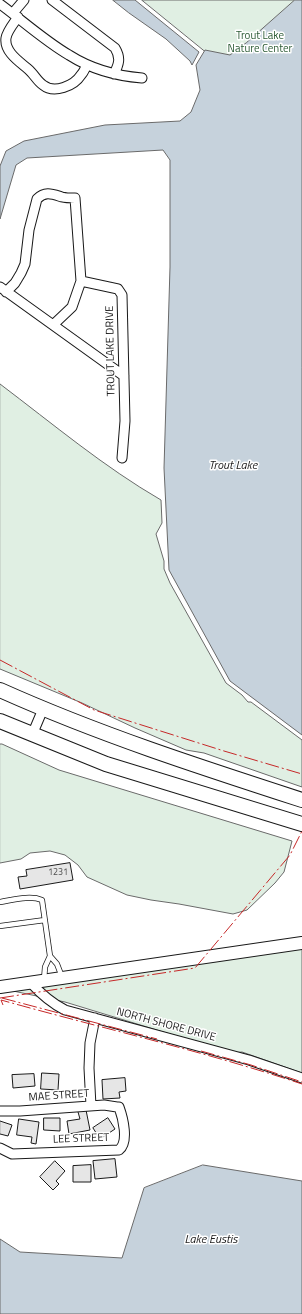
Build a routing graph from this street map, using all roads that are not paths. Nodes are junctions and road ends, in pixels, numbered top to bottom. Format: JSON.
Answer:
{"nodes":[{"id":1,"x":24,"y":0,"type":"edge"},
{"id":2,"x":52,"y":0,"type":"edge"},
{"id":3,"x":0,"y":4,"type":"edge"},
{"id":4,"x":16,"y":15,"type":"junction"},
{"id":5,"x":87,"y":65,"type":"junction"},
{"id":6,"x":114,"y":74,"type":"junction"},
{"id":7,"x":142,"y":78,"type":"dead end"},
{"id":8,"x":81,"y":281,"type":"junction"},
{"id":9,"x":3,"y":289,"type":"edge"},
{"id":10,"x":53,"y":325,"type":"junction"},
{"id":11,"x":124,"y":376,"type":"junction"},
{"id":12,"x":122,"y":458,"type":"dead end"},
{"id":13,"x":0,"y":690,"type":"edge"},
{"id":14,"x":43,"y":710,"type":"junction"},
{"id":15,"x":0,"y":721,"type":"edge"},
{"id":16,"x":32,"y":735,"type":"junction"},
{"id":17,"x":302,"y":800,"type":"edge"},
{"id":18,"x":302,"y":824,"type":"edge"},
{"id":19,"x":0,"y":902,"type":"edge"},
{"id":20,"x":44,"y":920,"type":"junction"},
{"id":21,"x":0,"y":926,"type":"edge"},
{"id":22,"x":302,"y":943,"type":"edge"},
{"id":23,"x":50,"y":956,"type":"junction"},
{"id":24,"x":63,"y":978,"type":"junction"},
{"id":25,"x":44,"y":981,"type":"junction"},
{"id":26,"x":31,"y":983,"type":"junction"},
{"id":27,"x":0,"y":987,"type":"edge"},
{"id":28,"x":95,"y":1018,"type":"junction"},
{"id":29,"x":302,"y":1078,"type":"edge"},
{"id":30,"x":91,"y":1106,"type":"junction"},
{"id":31,"x":119,"y":1107,"type":"joint"},
{"id":32,"x":0,"y":1111,"type":"edge"},
{"id":33,"x":0,"y":1148,"type":"edge"}],
"edges":[{"from":1,"to":4,"type":"street"},
{"from":2,"to":6,"type":"street"},
{"from":3,"to":4,"type":"street"},
{"from":4,"to":5,"type":"street"},
{"from":4,"to":5,"type":"street"},
{"from":5,"to":6,"type":"street"},
{"from":6,"to":7,"type":"street"},
{"from":8,"to":9,"type":"street"},
{"from":8,"to":10,"type":"street"},
{"from":8,"to":11,"type":"street","name":"TROUT LAKE DRIVE"},
{"from":9,"to":10,"type":"street"},
{"from":10,"to":11,"type":"street"},
{"from":11,"to":12,"type":"street","name":"TROUT LAKE DRIVE"},
{"from":13,"to":14,"type":"main road"},
{"from":14,"to":16,"type":"street"},
{"from":14,"to":17,"type":"main road"},
{"from":15,"to":16,"type":"main road"},
{"from":16,"to":18,"type":"main road"},
{"from":19,"to":20,"type":"lane"},
{"from":20,"to":21,"type":"lane"},
{"from":20,"to":23,"type":"lane"},
{"from":22,"to":24,"type":"main road"},
{"from":23,"to":24,"type":"lane"},
{"from":23,"to":25,"type":"lane"},
{"from":24,"to":25,"type":"main road"},
{"from":25,"to":26,"type":"main road"},
{"from":26,"to":27,"type":"main road"},
{"from":26,"to":28,"type":"street","name":"NORTH SHORE DRIVE"},
{"from":28,"to":29,"type":"street","name":"NORTH SHORE DRIVE"},
{"from":28,"to":30,"type":"street"},
{"from":30,"to":31,"type":"street","name":"MAE STREET"},
{"from":30,"to":32,"type":"street","name":"MAE STREET"},
{"from":31,"to":33,"type":"street","name":"LEE STREET"}]}
